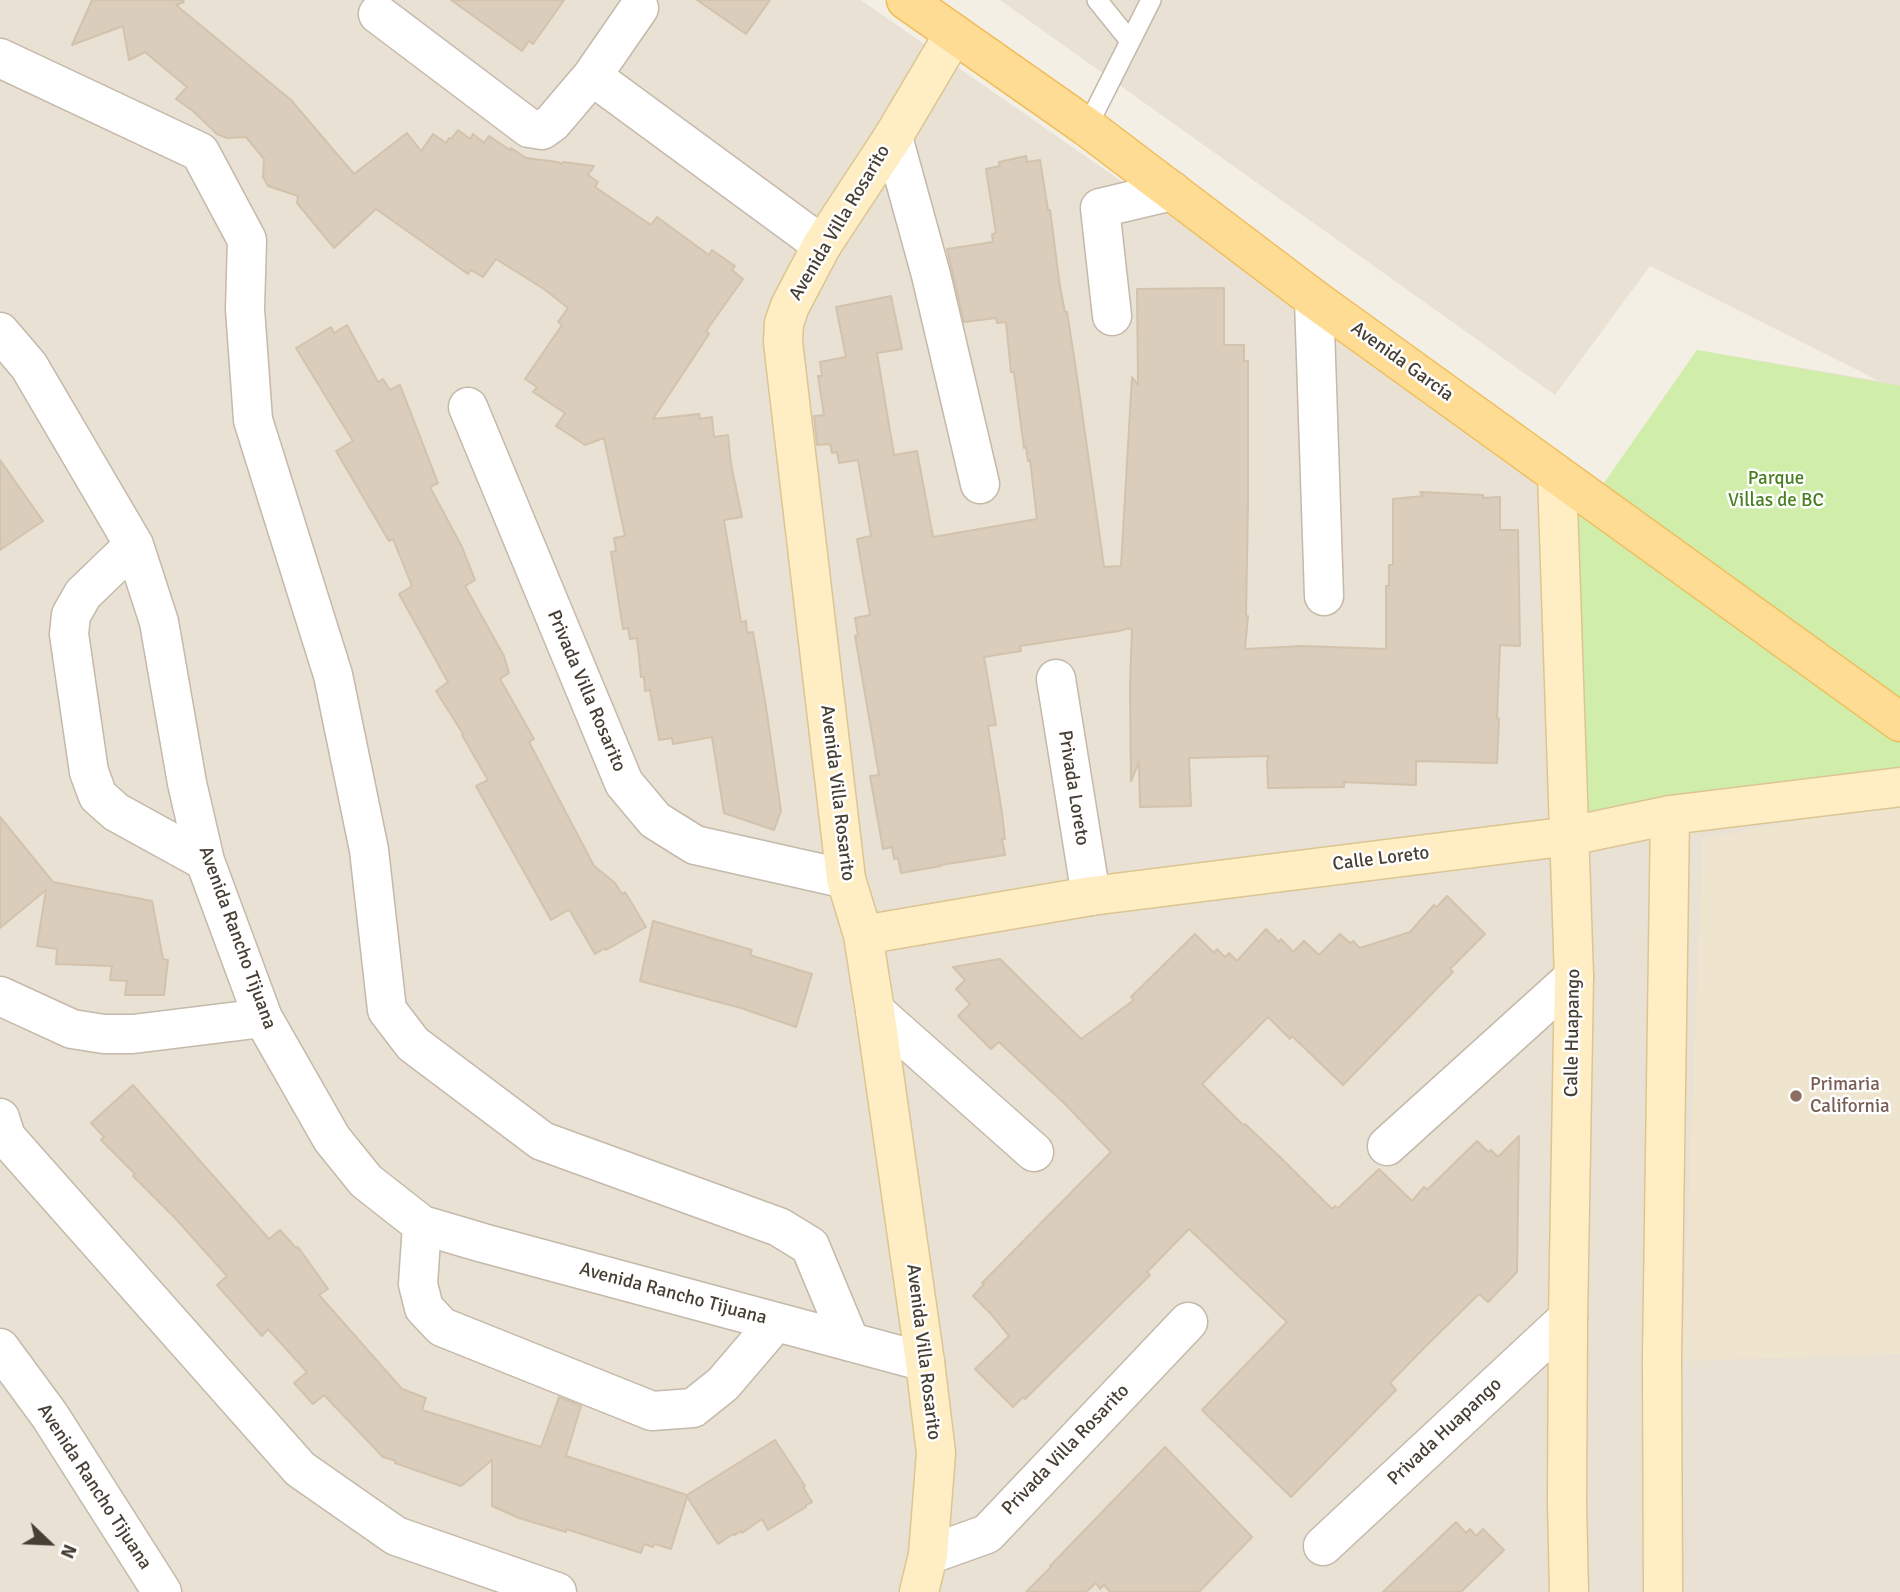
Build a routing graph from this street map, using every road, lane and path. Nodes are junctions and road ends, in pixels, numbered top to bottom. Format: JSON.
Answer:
{"nodes":[{"id":1,"x":906,"y":0,"type":"edge"},
{"id":2,"x":1097,"y":0,"type":"edge"},
{"id":3,"x":1151,"y":0,"type":"edge"},
{"id":4,"x":639,"y":8,"type":"dead end"},
{"id":5,"x":379,"y":14,"type":"dead end"},
{"id":6,"x":954,"y":34,"type":"junction"},
{"id":7,"x":1130,"y":41,"type":"junction"},
{"id":8,"x":0,"y":58,"type":"edge"},
{"id":9,"x":592,"y":76,"type":"junction"},
{"id":10,"x":1087,"y":127,"type":"junction"},
{"id":11,"x":893,"y":137,"type":"junction"},
{"id":12,"x":1172,"y":191,"type":"junction"},
{"id":13,"x":822,"y":245,"type":"junction"},
{"id":14,"x":1314,"y":299,"type":"junction"},
{"id":15,"x":1112,"y":316,"type":"dead end"},
{"id":16,"x":0,"y":332,"type":"edge"},
{"id":17,"x":468,"y":407,"type":"dead end"},
{"id":18,"x":1557,"y":475,"type":"junction"},
{"id":19,"x":981,"y":484,"type":"dead end"},
{"id":20,"x":134,"y":544,"type":"junction"},
{"id":21,"x":1324,"y":596,"type":"dead end"},
{"id":22,"x":1056,"y":680,"type":"dead end"},
{"id":23,"x":1900,"y":722,"type":"edge"},
{"id":24,"x":1900,"y":787,"type":"edge"},
{"id":25,"x":1670,"y":816,"type":"junction"},
{"id":26,"x":1570,"y":836,"type":"junction"},
{"id":27,"x":205,"y":861,"type":"junction"},
{"id":28,"x":846,"y":879,"type":"junction"},
{"id":29,"x":1091,"y":896,"type":"junction"},
{"id":30,"x":863,"y":935,"type":"junction"},
{"id":31,"x":1574,"y":977,"type":"junction"},
{"id":32,"x":1,"y":1003,"type":"edge"},
{"id":33,"x":875,"y":1010,"type":"junction"},
{"id":34,"x":263,"y":1018,"type":"junction"},
{"id":35,"x":0,"y":1118,"type":"edge"},
{"id":36,"x":1387,"y":1146,"type":"dead end"},
{"id":37,"x":1034,"y":1152,"type":"dead end"},
{"id":38,"x":422,"y":1225,"type":"junction"},
{"id":39,"x":1568,"y":1318,"type":"junction"},
{"id":40,"x":776,"y":1322,"type":"junction"},
{"id":41,"x":1188,"y":1322,"type":"dead end"},
{"id":42,"x":850,"y":1342,"type":"junction"},
{"id":43,"x":0,"y":1348,"type":"edge"},
{"id":44,"x":925,"y":1362,"type":"junction"},
{"id":45,"x":1322,"y":1546,"type":"dead end"},
{"id":46,"x":928,"y":1555,"type":"junction"},
{"id":47,"x":162,"y":1592,"type":"edge"},
{"id":48,"x":557,"y":1592,"type":"edge"},
{"id":49,"x":919,"y":1592,"type":"edge"},
{"id":50,"x":1569,"y":1592,"type":"edge"},
{"id":51,"x":1663,"y":1592,"type":"edge"}],
"edges":[{"from":1,"to":6,"type":"main road","name":"Avenida García"},
{"from":2,"to":7,"type":"lane"},
{"from":3,"to":7,"type":"lane"},
{"from":4,"to":9,"type":"street"},
{"from":5,"to":9,"type":"street"},
{"from":6,"to":10,"type":"main road","name":"Avenida García"},
{"from":6,"to":11,"type":"street","name":"Avenida Villa Rosarito"},
{"from":7,"to":10,"type":"lane"},
{"from":8,"to":42,"type":"street"},
{"from":9,"to":13,"type":"street"},
{"from":10,"to":12,"type":"main road","name":"Avenida García"},
{"from":11,"to":13,"type":"street","name":"Avenida Villa Rosarito"},
{"from":11,"to":19,"type":"street"},
{"from":12,"to":14,"type":"main road","name":"Avenida García"},
{"from":12,"to":15,"type":"street"},
{"from":13,"to":28,"type":"street","name":"Avenida Villa Rosarito"},
{"from":14,"to":18,"type":"main road","name":"Avenida García"},
{"from":14,"to":21,"type":"street"},
{"from":16,"to":20,"type":"street","name":"Avenida Rancho Tijuana"},
{"from":17,"to":28,"type":"street","name":"Privada Villa Rosarito"},
{"from":18,"to":23,"type":"main road","name":"Avenida García"},
{"from":18,"to":26,"type":"street","name":"Calle Huapango"},
{"from":20,"to":27,"type":"street","name":"Avenida Rancho Tijuana"},
{"from":20,"to":27,"type":"street"},
{"from":22,"to":29,"type":"street","name":"Privada Loreto"},
{"from":24,"to":25,"type":"street","name":"Calle Loreto"},
{"from":25,"to":26,"type":"street","name":"Calle Loreto"},
{"from":25,"to":51,"type":"street"},
{"from":26,"to":29,"type":"street","name":"Calle Loreto"},
{"from":26,"to":31,"type":"street","name":"Calle Huapango"},
{"from":27,"to":34,"type":"street","name":"Avenida Rancho Tijuana"},
{"from":28,"to":30,"type":"street","name":"Avenida Villa Rosarito"},
{"from":29,"to":30,"type":"street","name":"Calle Loreto"},
{"from":30,"to":33,"type":"street","name":"Avenida Villa Rosarito"},
{"from":31,"to":36,"type":"street"},
{"from":31,"to":39,"type":"street","name":"Calle Huapango"},
{"from":32,"to":34,"type":"street"},
{"from":33,"to":37,"type":"street"},
{"from":33,"to":44,"type":"street","name":"Avenida Villa Rosarito"},
{"from":34,"to":38,"type":"street","name":"Avenida Rancho Tijuana"},
{"from":35,"to":48,"type":"street"},
{"from":38,"to":40,"type":"street","name":"Avenida Rancho Tijuana"},
{"from":38,"to":40,"type":"street"},
{"from":39,"to":45,"type":"street","name":"Privada Huapango"},
{"from":39,"to":50,"type":"street","name":"Calle Huapango"},
{"from":40,"to":42,"type":"street","name":"Avenida Rancho Tijuana"},
{"from":41,"to":46,"type":"street","name":"Privada Villa Rosarito"},
{"from":42,"to":44,"type":"street","name":"Avenida Rancho Tijuana"},
{"from":43,"to":47,"type":"street","name":"Avenida Rancho Tijuana"},
{"from":44,"to":46,"type":"street","name":"Avenida Villa Rosarito"},
{"from":46,"to":49,"type":"street","name":"Avenida Villa Rosarito"}]}
